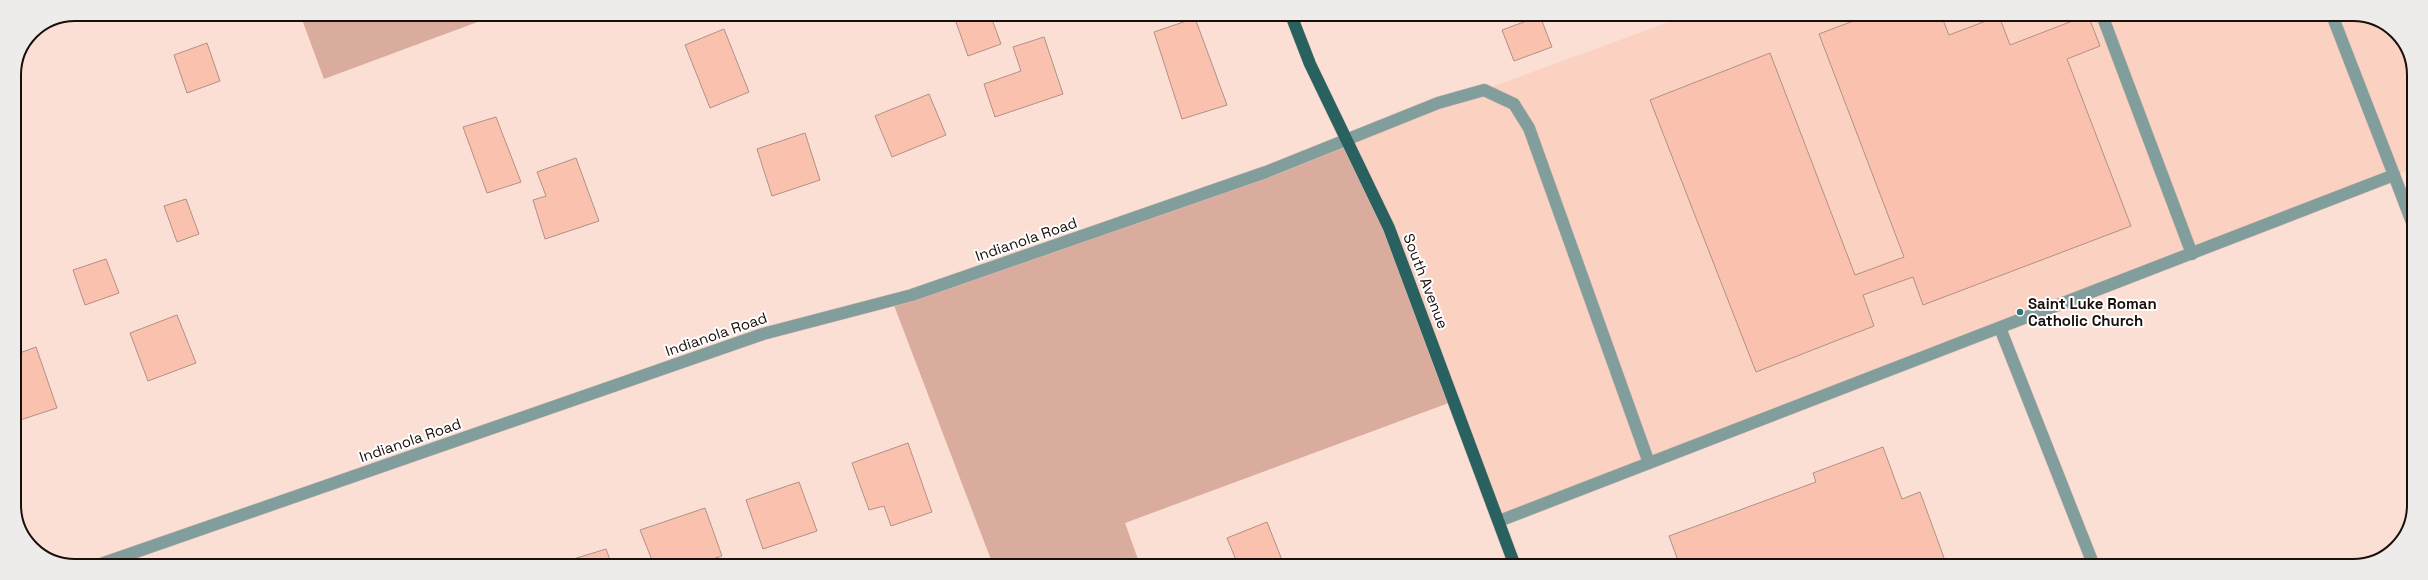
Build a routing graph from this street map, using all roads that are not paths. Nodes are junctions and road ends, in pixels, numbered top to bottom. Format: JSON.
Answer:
{"nodes":[{"id":1,"x":1293,"y":21,"type":"edge"},
{"id":2,"x":2104,"y":21,"type":"edge"},
{"id":3,"x":2334,"y":21,"type":"edge"},
{"id":4,"x":1347,"y":140,"type":"junction"},
{"id":5,"x":2394,"y":175,"type":"junction"},
{"id":6,"x":2407,"y":208,"type":"edge"},
{"id":7,"x":2192,"y":254,"type":"junction"},
{"id":8,"x":2000,"y":328,"type":"junction"},
{"id":9,"x":1649,"y":463,"type":"junction"},
{"id":10,"x":1499,"y":521,"type":"junction"},
{"id":11,"x":115,"y":559,"type":"edge"},
{"id":12,"x":1513,"y":559,"type":"edge"},
{"id":13,"x":2091,"y":559,"type":"edge"}],
"edges":[{"from":1,"to":4,"type":"main road","name":"South Avenue"},
{"from":2,"to":7,"type":"street"},
{"from":3,"to":5,"type":"street"},
{"from":4,"to":9,"type":"street","name":"Indianola Road"},
{"from":4,"to":10,"type":"main road","name":"South Avenue"},
{"from":4,"to":11,"type":"street","name":"Indianola Road"},
{"from":5,"to":6,"type":"street"},
{"from":5,"to":7,"type":"street"},
{"from":7,"to":8,"type":"street"},
{"from":8,"to":9,"type":"street"},
{"from":8,"to":13,"type":"street"},
{"from":9,"to":10,"type":"street"},
{"from":10,"to":12,"type":"main road","name":"South Avenue"}]}
